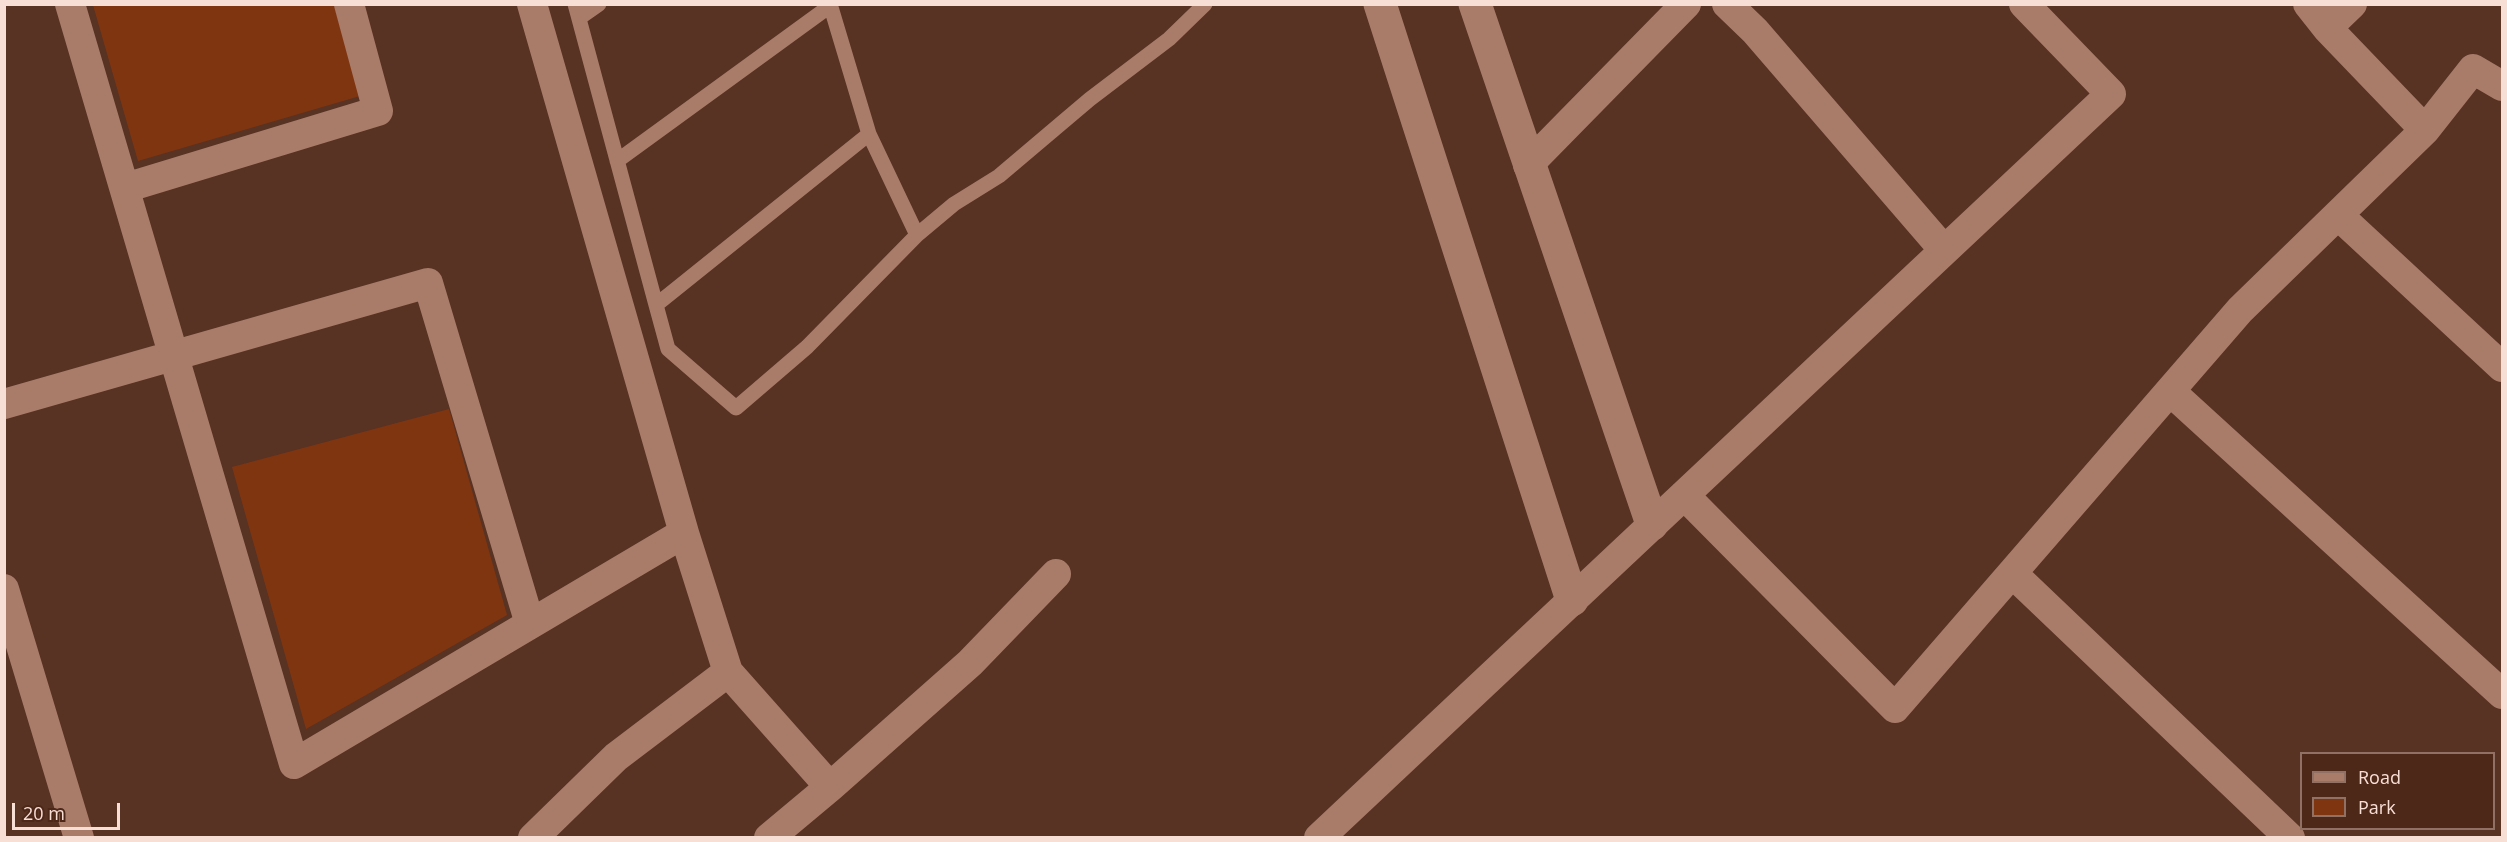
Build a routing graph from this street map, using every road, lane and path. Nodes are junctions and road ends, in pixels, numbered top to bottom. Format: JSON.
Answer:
{"nodes":[{"id":1,"x":70,"y":4,"type":"edge"},
{"id":2,"x":348,"y":4,"type":"edge"},
{"id":3,"x":532,"y":4,"type":"edge"},
{"id":4,"x":599,"y":4,"type":"edge"},
{"id":5,"x":1205,"y":4,"type":"edge"},
{"id":6,"x":1380,"y":4,"type":"edge"},
{"id":7,"x":1475,"y":4,"type":"edge"},
{"id":8,"x":1686,"y":4,"type":"edge"},
{"id":9,"x":1727,"y":4,"type":"edge"},
{"id":10,"x":2024,"y":4,"type":"edge"},
{"id":11,"x":2307,"y":4,"type":"edge"},
{"id":12,"x":2352,"y":4,"type":"edge"},
{"id":13,"x":830,"y":5,"type":"edge"},
{"id":14,"x":577,"y":11,"type":"edge"},
{"id":15,"x":2327,"y":28,"type":"junction"},
{"id":16,"x":2502,"y":86,"type":"edge"},
{"id":17,"x":2425,"y":130,"type":"junction"},
{"id":18,"x":869,"y":134,"type":"junction"},
{"id":19,"x":617,"y":161,"type":"junction"},
{"id":20,"x":1528,"y":165,"type":"junction"},
{"id":21,"x":125,"y":189,"type":"junction"},
{"id":22,"x":2338,"y":215,"type":"junction"},
{"id":23,"x":917,"y":235,"type":"junction"},
{"id":24,"x":1944,"y":250,"type":"junction"},
{"id":25,"x":656,"y":305,"type":"junction"},
{"id":26,"x":174,"y":355,"type":"junction"},
{"id":27,"x":2502,"y":367,"type":"edge"},
{"id":28,"x":2170,"y":391,"type":"junction"},
{"id":29,"x":4,"y":404,"type":"edge"},
{"id":30,"x":1684,"y":495,"type":"junction"},
{"id":31,"x":1652,"y":524,"type":"junction"},
{"id":32,"x":684,"y":533,"type":"junction"},
{"id":33,"x":2012,"y":573,"type":"junction"},
{"id":34,"x":1056,"y":574,"type":"dead end"},
{"id":35,"x":4,"y":589,"type":"edge"},
{"id":36,"x":1572,"y":600,"type":"junction"},
{"id":37,"x":530,"y":624,"type":"junction"},
{"id":38,"x":728,"y":672,"type":"junction"},
{"id":39,"x":17,"y":674,"type":"edge"},
{"id":40,"x":2502,"y":694,"type":"edge"},
{"id":41,"x":830,"y":787,"type":"junction"},
{"id":42,"x":79,"y":837,"type":"edge"},
{"id":43,"x":533,"y":837,"type":"edge"},
{"id":44,"x":769,"y":837,"type":"edge"},
{"id":45,"x":1319,"y":837,"type":"edge"},
{"id":46,"x":2290,"y":837,"type":"edge"}],
"edges":[{"from":1,"to":21,"type":"street"},
{"from":2,"to":21,"type":"street"},
{"from":3,"to":32,"type":"street"},
{"from":4,"to":14,"type":"lane"},
{"from":5,"to":23,"type":"lane"},
{"from":6,"to":36,"type":"street"},
{"from":7,"to":20,"type":"street"},
{"from":8,"to":20,"type":"street"},
{"from":9,"to":24,"type":"street"},
{"from":10,"to":24,"type":"street"},
{"from":11,"to":15,"type":"street"},
{"from":12,"to":15,"type":"street"},
{"from":13,"to":18,"type":"lane"},
{"from":13,"to":19,"type":"lane"},
{"from":14,"to":19,"type":"lane"},
{"from":15,"to":17,"type":"street"},
{"from":16,"to":17,"type":"street"},
{"from":17,"to":22,"type":"street"},
{"from":18,"to":23,"type":"lane"},
{"from":18,"to":25,"type":"lane"},
{"from":19,"to":25,"type":"lane"},
{"from":20,"to":31,"type":"street"},
{"from":21,"to":26,"type":"street"},
{"from":22,"to":27,"type":"street"},
{"from":22,"to":28,"type":"street"},
{"from":23,"to":25,"type":"lane"},
{"from":24,"to":30,"type":"street"},
{"from":26,"to":29,"type":"street"},
{"from":26,"to":37,"type":"street"},
{"from":26,"to":37,"type":"street"},
{"from":28,"to":33,"type":"street"},
{"from":28,"to":40,"type":"street"},
{"from":30,"to":31,"type":"street"},
{"from":30,"to":33,"type":"street"},
{"from":31,"to":36,"type":"street"},
{"from":32,"to":37,"type":"street"},
{"from":32,"to":38,"type":"street"},
{"from":33,"to":46,"type":"street"},
{"from":34,"to":41,"type":"street"},
{"from":35,"to":39,"type":"street"},
{"from":36,"to":45,"type":"street"},
{"from":38,"to":41,"type":"street"},
{"from":38,"to":43,"type":"street"},
{"from":39,"to":42,"type":"street"},
{"from":41,"to":44,"type":"street"}]}
